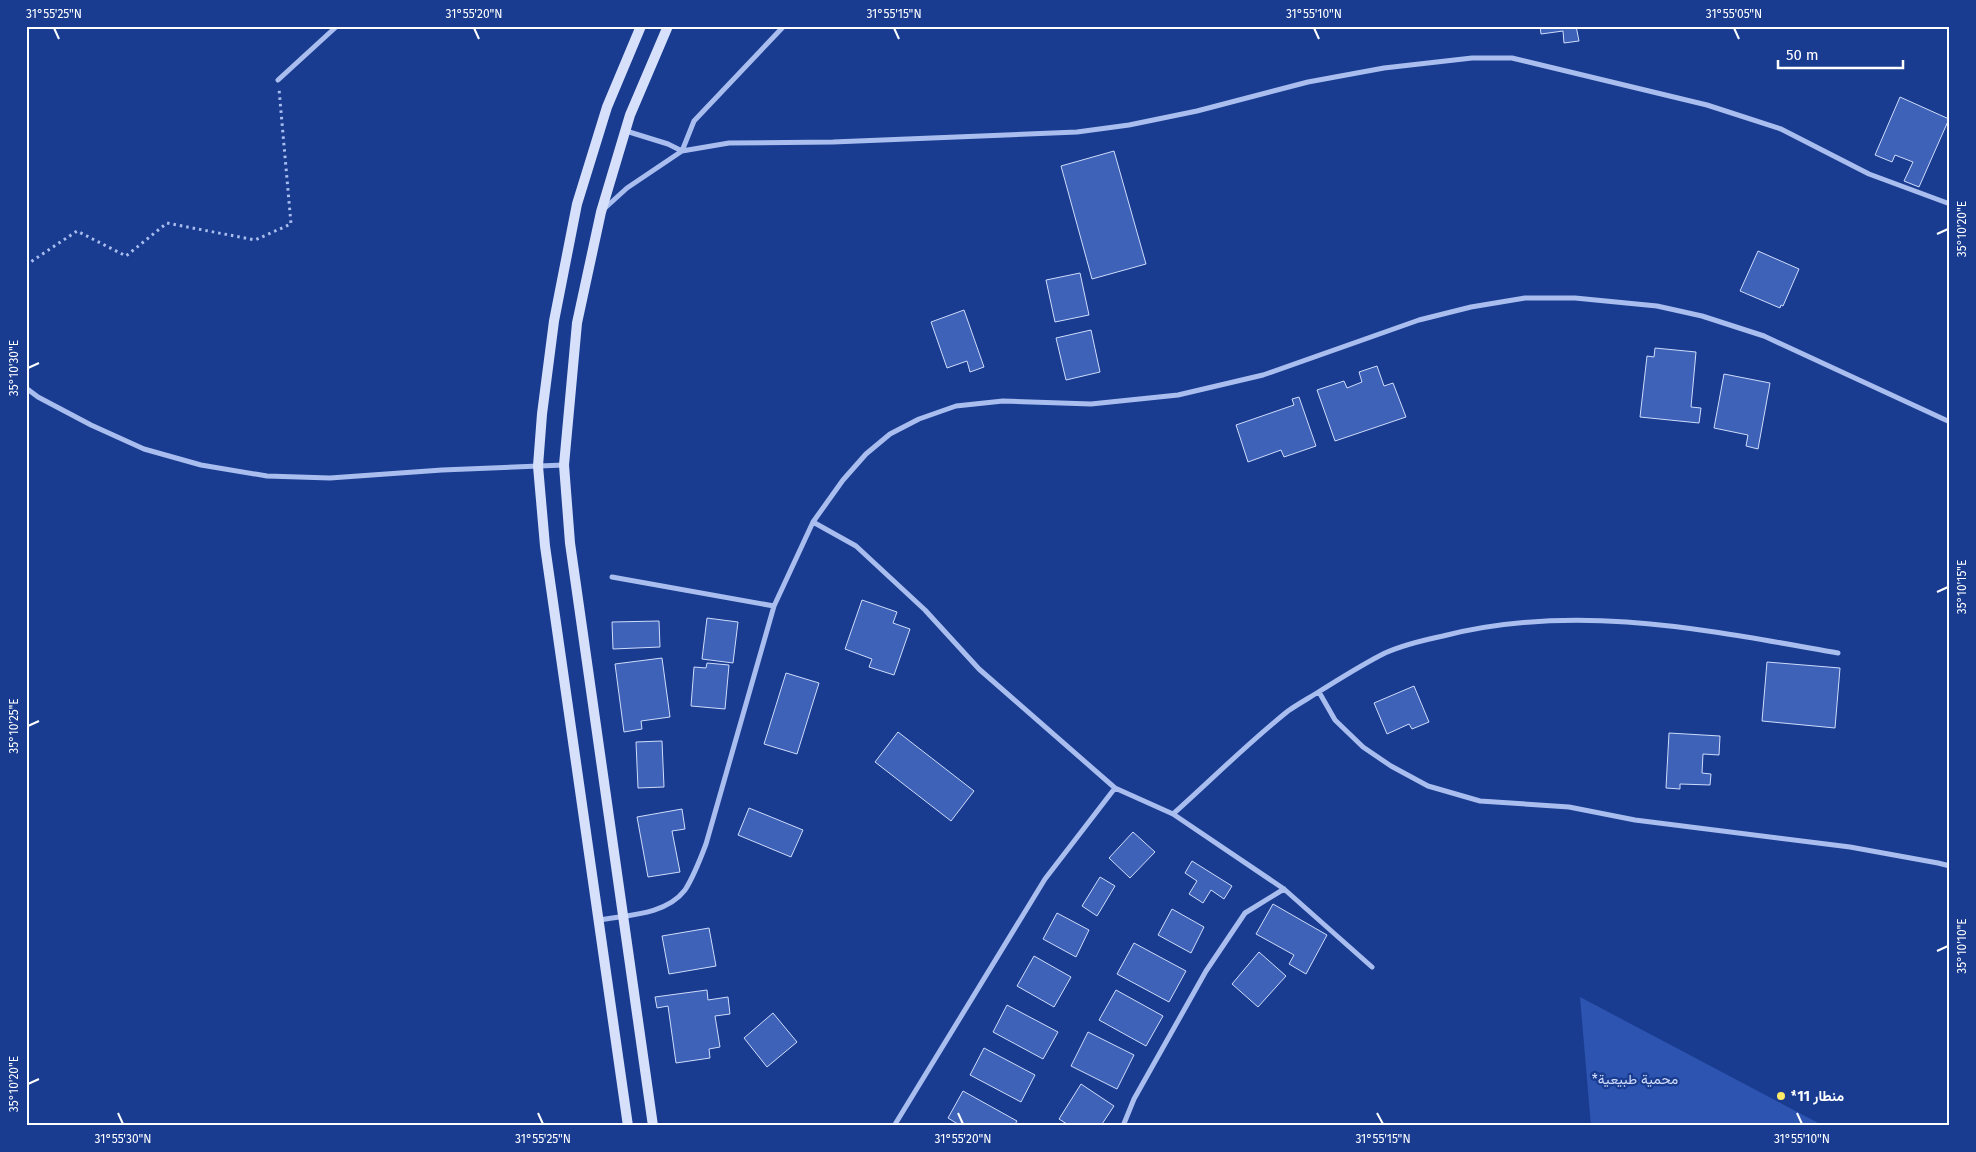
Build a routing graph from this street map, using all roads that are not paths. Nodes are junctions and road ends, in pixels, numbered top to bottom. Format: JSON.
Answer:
{"nodes":[{"id":1,"x":337,"y":26,"type":"edge"},
{"id":2,"x":641,"y":26,"type":"edge"},
{"id":3,"x":668,"y":26,"type":"edge"},
{"id":4,"x":784,"y":26,"type":"edge"},
{"id":5,"x":278,"y":80,"type":"road end"},
{"id":6,"x":626,"y":131,"type":"junction"},
{"id":7,"x":682,"y":151,"type":"junction"},
{"id":8,"x":1950,"y":204,"type":"edge"},
{"id":9,"x":600,"y":212,"type":"junction"},
{"id":10,"x":26,"y":388,"type":"edge"},
{"id":11,"x":1950,"y":422,"type":"edge"},
{"id":12,"x":564,"y":465,"type":"junction"},
{"id":13,"x":538,"y":466,"type":"junction"},
{"id":14,"x":812,"y":522,"type":"junction"},
{"id":15,"x":612,"y":577,"type":"dead end"},
{"id":16,"x":774,"y":606,"type":"junction"},
{"id":17,"x":1838,"y":654,"type":"dead end"},
{"id":18,"x":1319,"y":692,"type":"junction"},
{"id":19,"x":1115,"y":788,"type":"junction"},
{"id":20,"x":1173,"y":814,"type":"junction"},
{"id":21,"x":1950,"y":866,"type":"edge"},
{"id":22,"x":1284,"y":889,"type":"junction"},
{"id":23,"x":623,"y":916,"type":"junction"},
{"id":24,"x":598,"y":921,"type":"junction"},
{"id":25,"x":1372,"y":966,"type":"dead end"},
{"id":26,"x":628,"y":1126,"type":"edge"},
{"id":27,"x":653,"y":1126,"type":"edge"},
{"id":28,"x":894,"y":1126,"type":"edge"},
{"id":29,"x":1123,"y":1126,"type":"edge"}],
"edges":[{"from":1,"to":5,"type":"street"},
{"from":2,"to":13,"type":"main road"},
{"from":3,"to":6,"type":"main road"},
{"from":4,"to":7,"type":"street"},
{"from":6,"to":7,"type":"street"},
{"from":6,"to":9,"type":"main road"},
{"from":7,"to":8,"type":"street"},
{"from":7,"to":9,"type":"street"},
{"from":9,"to":12,"type":"main road"},
{"from":10,"to":13,"type":"street"},
{"from":11,"to":14,"type":"street"},
{"from":12,"to":13,"type":"street"},
{"from":12,"to":23,"type":"main road"},
{"from":13,"to":24,"type":"main road"},
{"from":14,"to":16,"type":"street"},
{"from":14,"to":19,"type":"street"},
{"from":15,"to":16,"type":"street"},
{"from":16,"to":23,"type":"street"},
{"from":17,"to":18,"type":"street"},
{"from":18,"to":20,"type":"street"},
{"from":18,"to":21,"type":"street"},
{"from":19,"to":20,"type":"street"},
{"from":19,"to":28,"type":"street"},
{"from":20,"to":22,"type":"street"},
{"from":22,"to":25,"type":"street"},
{"from":22,"to":29,"type":"street"},
{"from":23,"to":24,"type":"street"},
{"from":23,"to":27,"type":"main road"},
{"from":24,"to":26,"type":"main road"}]}
